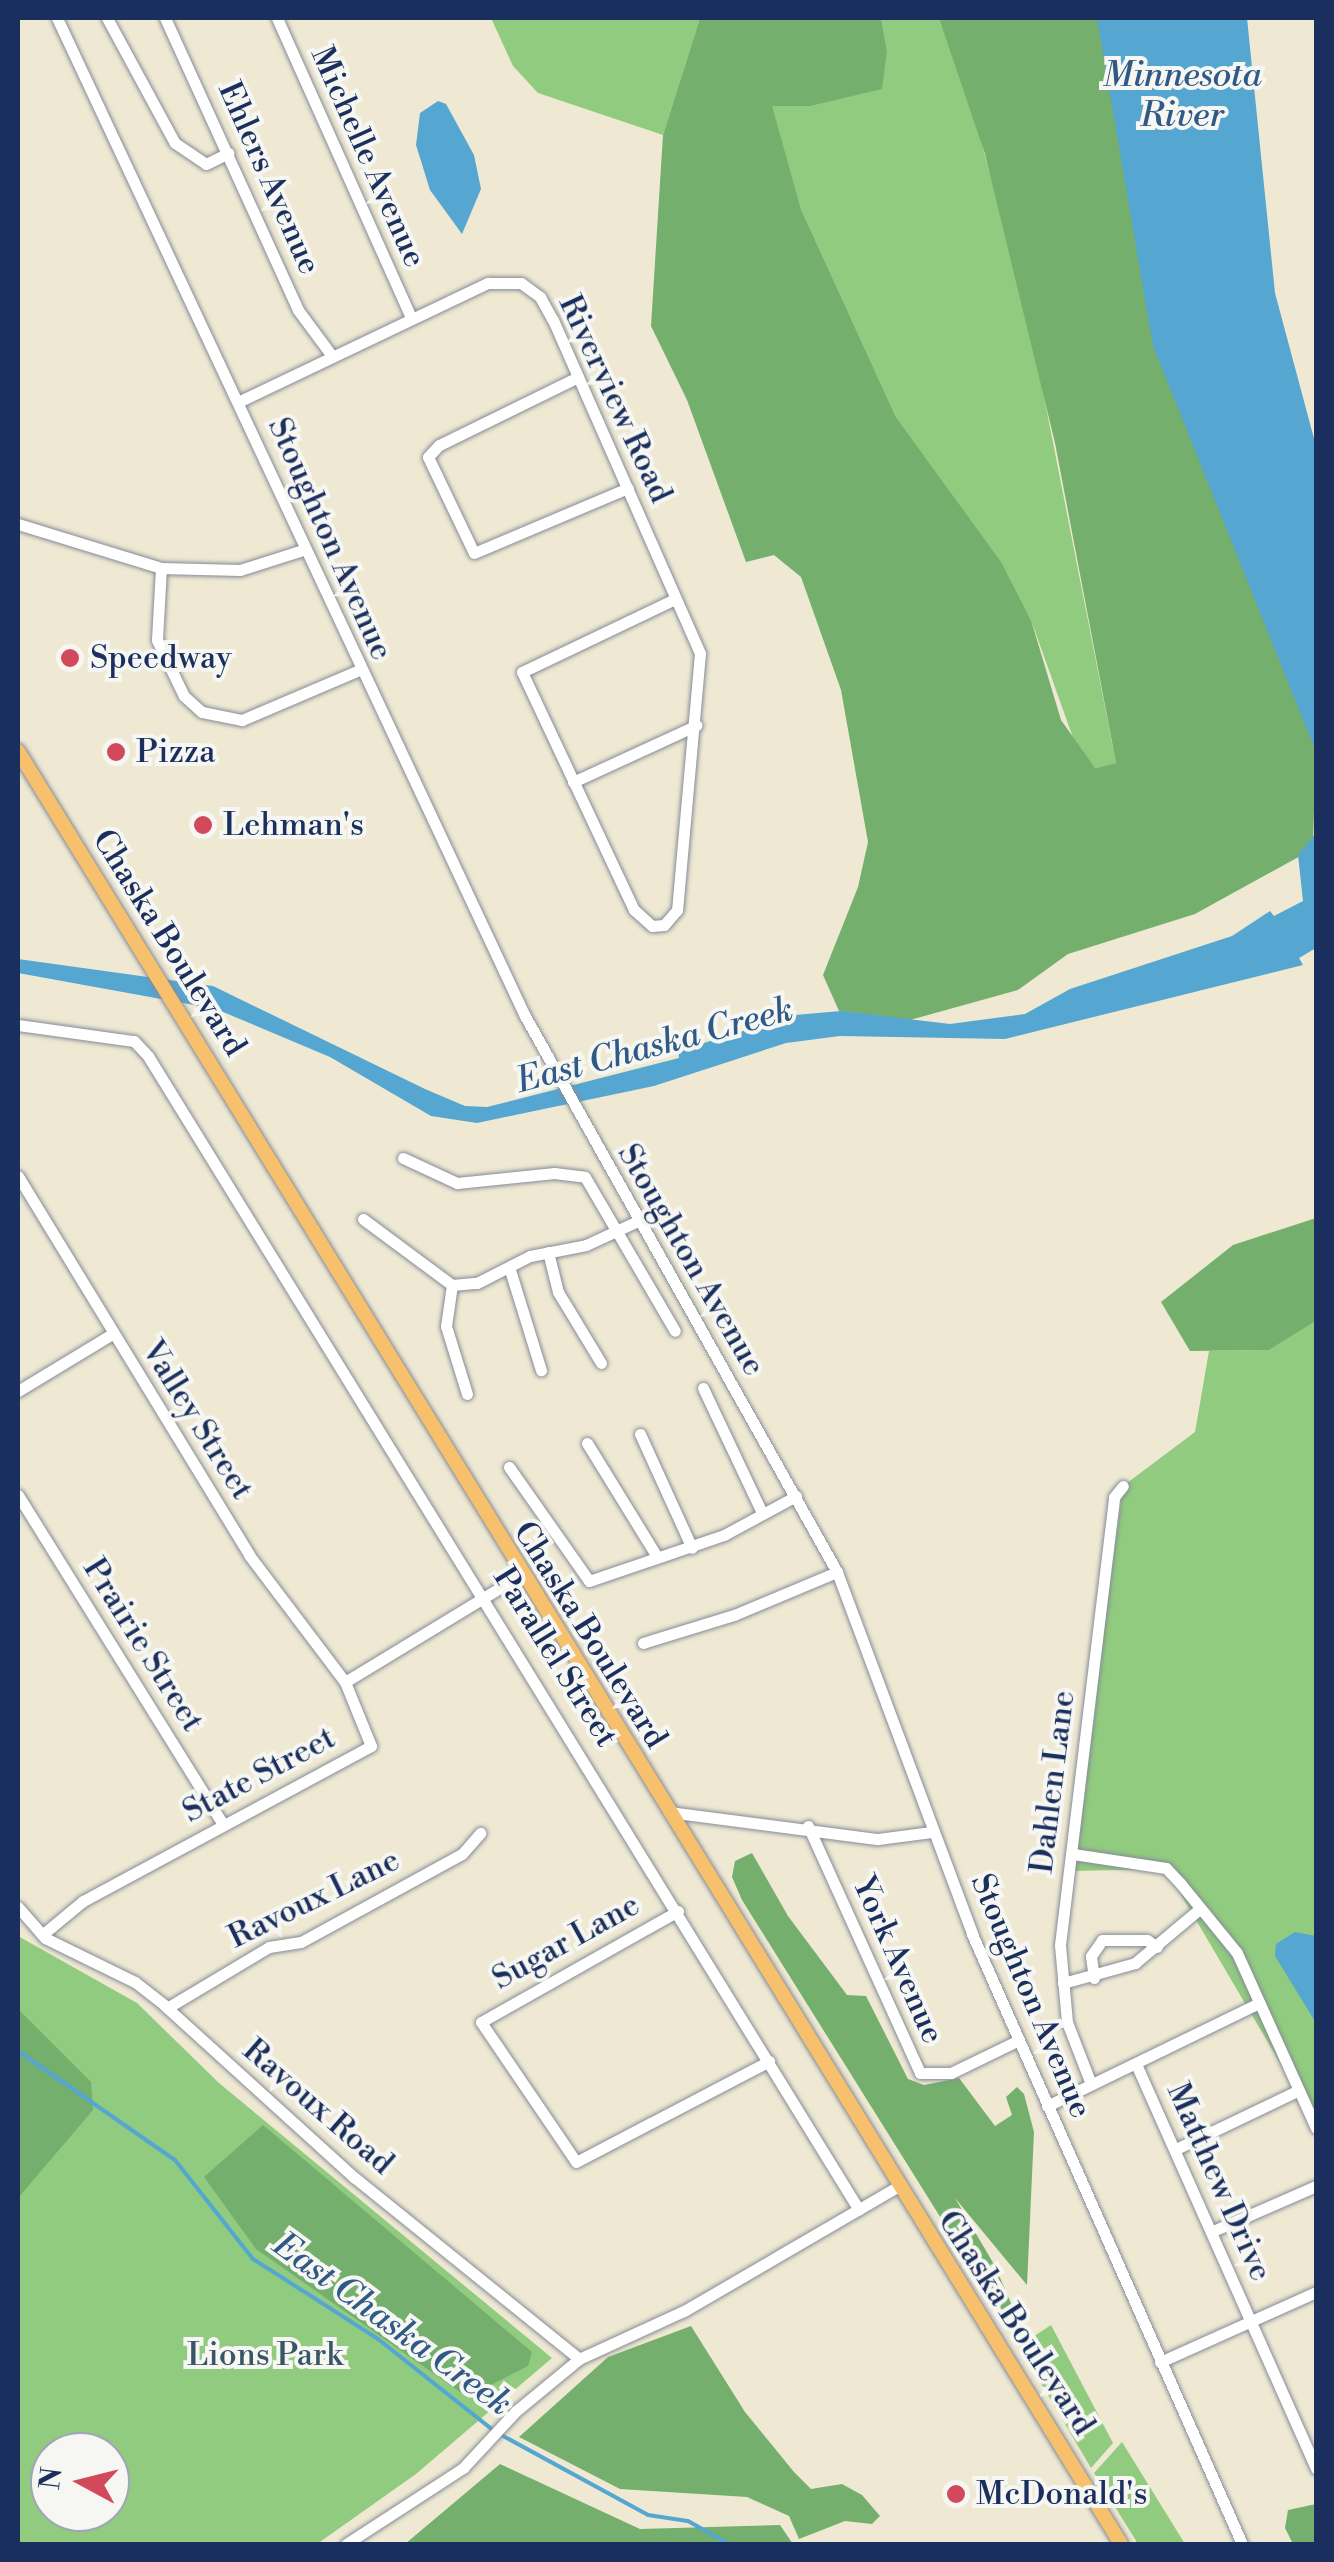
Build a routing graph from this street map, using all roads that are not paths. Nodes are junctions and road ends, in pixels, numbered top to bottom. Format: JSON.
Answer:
{"nodes":[{"id":1,"x":57,"y":18,"type":"edge"},
{"id":2,"x":107,"y":18,"type":"edge"},
{"id":3,"x":165,"y":18,"type":"edge"},
{"id":4,"x":277,"y":18,"type":"edge"},
{"id":5,"x":229,"y":152,"type":"junction"},
{"id":6,"x":410,"y":318,"type":"junction"},
{"id":7,"x":332,"y":356,"type":"junction"},
{"id":8,"x":578,"y":377,"type":"junction"},
{"id":9,"x":238,"y":402,"type":"junction"},
{"id":10,"x":628,"y":488,"type":"junction"},
{"id":11,"x":18,"y":524,"type":"edge"},
{"id":12,"x":304,"y":550,"type":"junction"},
{"id":13,"x":162,"y":568,"type":"junction"},
{"id":14,"x":676,"y":599,"type":"junction"},
{"id":15,"x":359,"y":670,"type":"junction"},
{"id":16,"x":697,"y":725,"type":"junction"},
{"id":17,"x":18,"y":751,"type":"edge"},
{"id":18,"x":573,"y":782,"type":"junction"},
{"id":19,"x":18,"y":1025,"type":"edge"},
{"id":20,"x":403,"y":1158,"type":"dead end"},
{"id":21,"x":18,"y":1176,"type":"edge"},
{"id":22,"x":363,"y":1219,"type":"dead end"},
{"id":23,"x":638,"y":1221,"type":"junction"},
{"id":24,"x":616,"y":1234,"type":"junction"},
{"id":25,"x":548,"y":1252,"type":"junction"},
{"id":26,"x":510,"y":1270,"type":"junction"},
{"id":27,"x":452,"y":1285,"type":"junction"},
{"id":28,"x":675,"y":1331,"type":"dead end"},
{"id":29,"x":112,"y":1334,"type":"junction"},
{"id":30,"x":601,"y":1363,"type":"dead end"},
{"id":31,"x":541,"y":1370,"type":"dead end"},
{"id":32,"x":704,"y":1388,"type":"dead end"},
{"id":33,"x":18,"y":1390,"type":"edge"},
{"id":34,"x":467,"y":1394,"type":"dead end"},
{"id":35,"x":640,"y":1434,"type":"dead end"},
{"id":36,"x":588,"y":1443,"type":"dead end"},
{"id":37,"x":509,"y":1467,"type":"dead end"},
{"id":38,"x":1123,"y":1486,"type":"dead end"},
{"id":39,"x":18,"y":1495,"type":"edge"},
{"id":40,"x":796,"y":1496,"type":"junction"},
{"id":41,"x":762,"y":1512,"type":"junction"},
{"id":42,"x":692,"y":1548,"type":"junction"},
{"id":43,"x":657,"y":1558,"type":"junction"},
{"id":44,"x":838,"y":1572,"type":"junction"},
{"id":45,"x":520,"y":1575,"type":"junction"},
{"id":46,"x":485,"y":1597,"type":"junction"},
{"id":47,"x":643,"y":1642,"type":"dead end"},
{"id":48,"x":345,"y":1682,"type":"junction"},
{"id":49,"x":667,"y":1812,"type":"junction"},
{"id":50,"x":222,"y":1824,"type":"junction"},
{"id":51,"x":808,"y":1826,"type":"junction"},
{"id":52,"x":932,"y":1832,"type":"junction"},
{"id":53,"x":480,"y":1833,"type":"dead end"},
{"id":54,"x":1072,"y":1854,"type":"junction"},
{"id":55,"x":18,"y":1907,"type":"edge"},
{"id":56,"x":678,"y":1911,"type":"junction"},
{"id":57,"x":1197,"y":1911,"type":"junction"},
{"id":58,"x":42,"y":1935,"type":"junction"},
{"id":59,"x":1157,"y":1947,"type":"junction"},
{"id":60,"x":1094,"y":1978,"type":"junction"},
{"id":61,"x":1063,"y":1983,"type":"junction"},
{"id":62,"x":1260,"y":2004,"type":"junction"},
{"id":63,"x":167,"y":2008,"type":"junction"},
{"id":64,"x":1017,"y":2041,"type":"junction"},
{"id":65,"x":768,"y":2060,"type":"junction"},
{"id":66,"x":1136,"y":2064,"type":"junction"},
{"id":67,"x":1092,"y":2084,"type":"junction"},
{"id":68,"x":1299,"y":2090,"type":"junction"},
{"id":69,"x":1047,"y":2106,"type":"junction"},
{"id":70,"x":1316,"y":2128,"type":"edge"},
{"id":71,"x":1176,"y":2148,"type":"junction"},
{"id":72,"x":1316,"y":2186,"type":"edge"},
{"id":73,"x":897,"y":2187,"type":"junction"},
{"id":74,"x":859,"y":2210,"type":"junction"},
{"id":75,"x":1213,"y":2231,"type":"junction"},
{"id":76,"x":1316,"y":2292,"type":"edge"},
{"id":77,"x":1250,"y":2322,"type":"junction"},
{"id":78,"x":579,"y":2359,"type":"junction"},
{"id":79,"x":1160,"y":2362,"type":"junction"},
{"id":80,"x":1316,"y":2469,"type":"edge"},
{"id":81,"x":346,"y":2544,"type":"edge"},
{"id":82,"x":1121,"y":2544,"type":"edge"},
{"id":83,"x":1242,"y":2544,"type":"edge"}],
"edges":[{"from":1,"to":9,"type":"street","name":"Stoughton Avenue"},
{"from":2,"to":5,"type":"street"},
{"from":3,"to":5,"type":"street","name":"Ehlers Avenue"},
{"from":4,"to":6,"type":"street","name":"Michelle Avenue"},
{"from":5,"to":7,"type":"street","name":"Ehlers Avenue"},
{"from":6,"to":7,"type":"street","name":"Riverview Road"},
{"from":6,"to":8,"type":"street","name":"Riverview Road"},
{"from":7,"to":9,"type":"street","name":"Riverview Road"},
{"from":8,"to":10,"type":"street","name":"Riverview Road"},
{"from":8,"to":10,"type":"street"},
{"from":9,"to":12,"type":"street","name":"Stoughton Avenue"},
{"from":10,"to":14,"type":"street","name":"Riverview Road"},
{"from":11,"to":13,"type":"street"},
{"from":12,"to":13,"type":"street"},
{"from":12,"to":15,"type":"street","name":"Stoughton Avenue"},
{"from":13,"to":15,"type":"street"},
{"from":14,"to":16,"type":"street","name":"Riverview Road"},
{"from":14,"to":18,"type":"street"},
{"from":15,"to":23,"type":"street","name":"Stoughton Avenue"},
{"from":16,"to":18,"type":"street"},
{"from":16,"to":18,"type":"street","name":"Riverview Road"},
{"from":17,"to":45,"type":"main road","name":"Chaska Boulevard"},
{"from":19,"to":46,"type":"street","name":"Parallel Street"},
{"from":20,"to":24,"type":"street"},
{"from":21,"to":29,"type":"street","name":"Valley Street"},
{"from":22,"to":27,"type":"street"},
{"from":23,"to":24,"type":"street"},
{"from":23,"to":40,"type":"street","name":"Stoughton Avenue"},
{"from":24,"to":25,"type":"street"},
{"from":24,"to":28,"type":"street"},
{"from":25,"to":26,"type":"street"},
{"from":25,"to":30,"type":"street"},
{"from":26,"to":27,"type":"street"},
{"from":26,"to":31,"type":"street"},
{"from":27,"to":34,"type":"street"},
{"from":29,"to":33,"type":"street"},
{"from":29,"to":48,"type":"street","name":"Valley Street"},
{"from":32,"to":41,"type":"street"},
{"from":35,"to":42,"type":"street"},
{"from":36,"to":43,"type":"street"},
{"from":37,"to":43,"type":"street"},
{"from":38,"to":54,"type":"street","name":"Dahlen Lane"},
{"from":39,"to":50,"type":"street","name":"Prairie Street"},
{"from":40,"to":41,"type":"street"},
{"from":40,"to":44,"type":"street","name":"Stoughton Avenue"},
{"from":41,"to":42,"type":"street"},
{"from":42,"to":43,"type":"street"},
{"from":44,"to":47,"type":"street"},
{"from":44,"to":52,"type":"street","name":"Stoughton Avenue"},
{"from":45,"to":46,"type":"street","name":"State Street"},
{"from":45,"to":49,"type":"main road","name":"Chaska Boulevard"},
{"from":46,"to":48,"type":"street","name":"State Street"},
{"from":46,"to":56,"type":"street","name":"Parallel Street"},
{"from":48,"to":50,"type":"street","name":"State Street"},
{"from":49,"to":51,"type":"street"},
{"from":49,"to":73,"type":"main road","name":"Chaska Boulevard"},
{"from":50,"to":58,"type":"street","name":"State Street"},
{"from":51,"to":52,"type":"street"},
{"from":51,"to":64,"type":"street","name":"York Avenue"},
{"from":52,"to":64,"type":"street","name":"Stoughton Avenue"},
{"from":53,"to":63,"type":"street","name":"Ravoux Lane"},
{"from":54,"to":57,"type":"street"},
{"from":54,"to":61,"type":"street","name":"Dahlen Lane"},
{"from":55,"to":58,"type":"street","name":"Ravoux Road"},
{"from":56,"to":65,"type":"street","name":"Parallel Street"},
{"from":56,"to":65,"type":"street","name":"Sugar Lane"},
{"from":57,"to":59,"type":"street"},
{"from":57,"to":62,"type":"street"},
{"from":58,"to":63,"type":"street","name":"Ravoux Road"},
{"from":59,"to":60,"type":"street"},
{"from":59,"to":60,"type":"street"},
{"from":60,"to":61,"type":"street"},
{"from":61,"to":67,"type":"street","name":"Dahlen Lane"},
{"from":62,"to":66,"type":"street"},
{"from":62,"to":68,"type":"street"},
{"from":63,"to":78,"type":"street","name":"Ravoux Road"},
{"from":64,"to":69,"type":"street","name":"Stoughton Avenue"},
{"from":65,"to":74,"type":"street","name":"Parallel Street"},
{"from":66,"to":67,"type":"street"},
{"from":66,"to":71,"type":"street","name":"Matthew Drive"},
{"from":67,"to":69,"type":"street"},
{"from":68,"to":70,"type":"street"},
{"from":68,"to":71,"type":"street"},
{"from":69,"to":79,"type":"street","name":"Stoughton Avenue"},
{"from":71,"to":75,"type":"street","name":"Matthew Drive"},
{"from":72,"to":75,"type":"street"},
{"from":73,"to":74,"type":"street"},
{"from":73,"to":82,"type":"main road","name":"Chaska Boulevard"},
{"from":74,"to":78,"type":"street"},
{"from":75,"to":77,"type":"street","name":"Matthew Drive"},
{"from":76,"to":77,"type":"street"},
{"from":77,"to":79,"type":"street"},
{"from":77,"to":80,"type":"street","name":"Matthew Drive"},
{"from":78,"to":81,"type":"street"},
{"from":79,"to":83,"type":"street","name":"Stoughton Avenue"}]}
